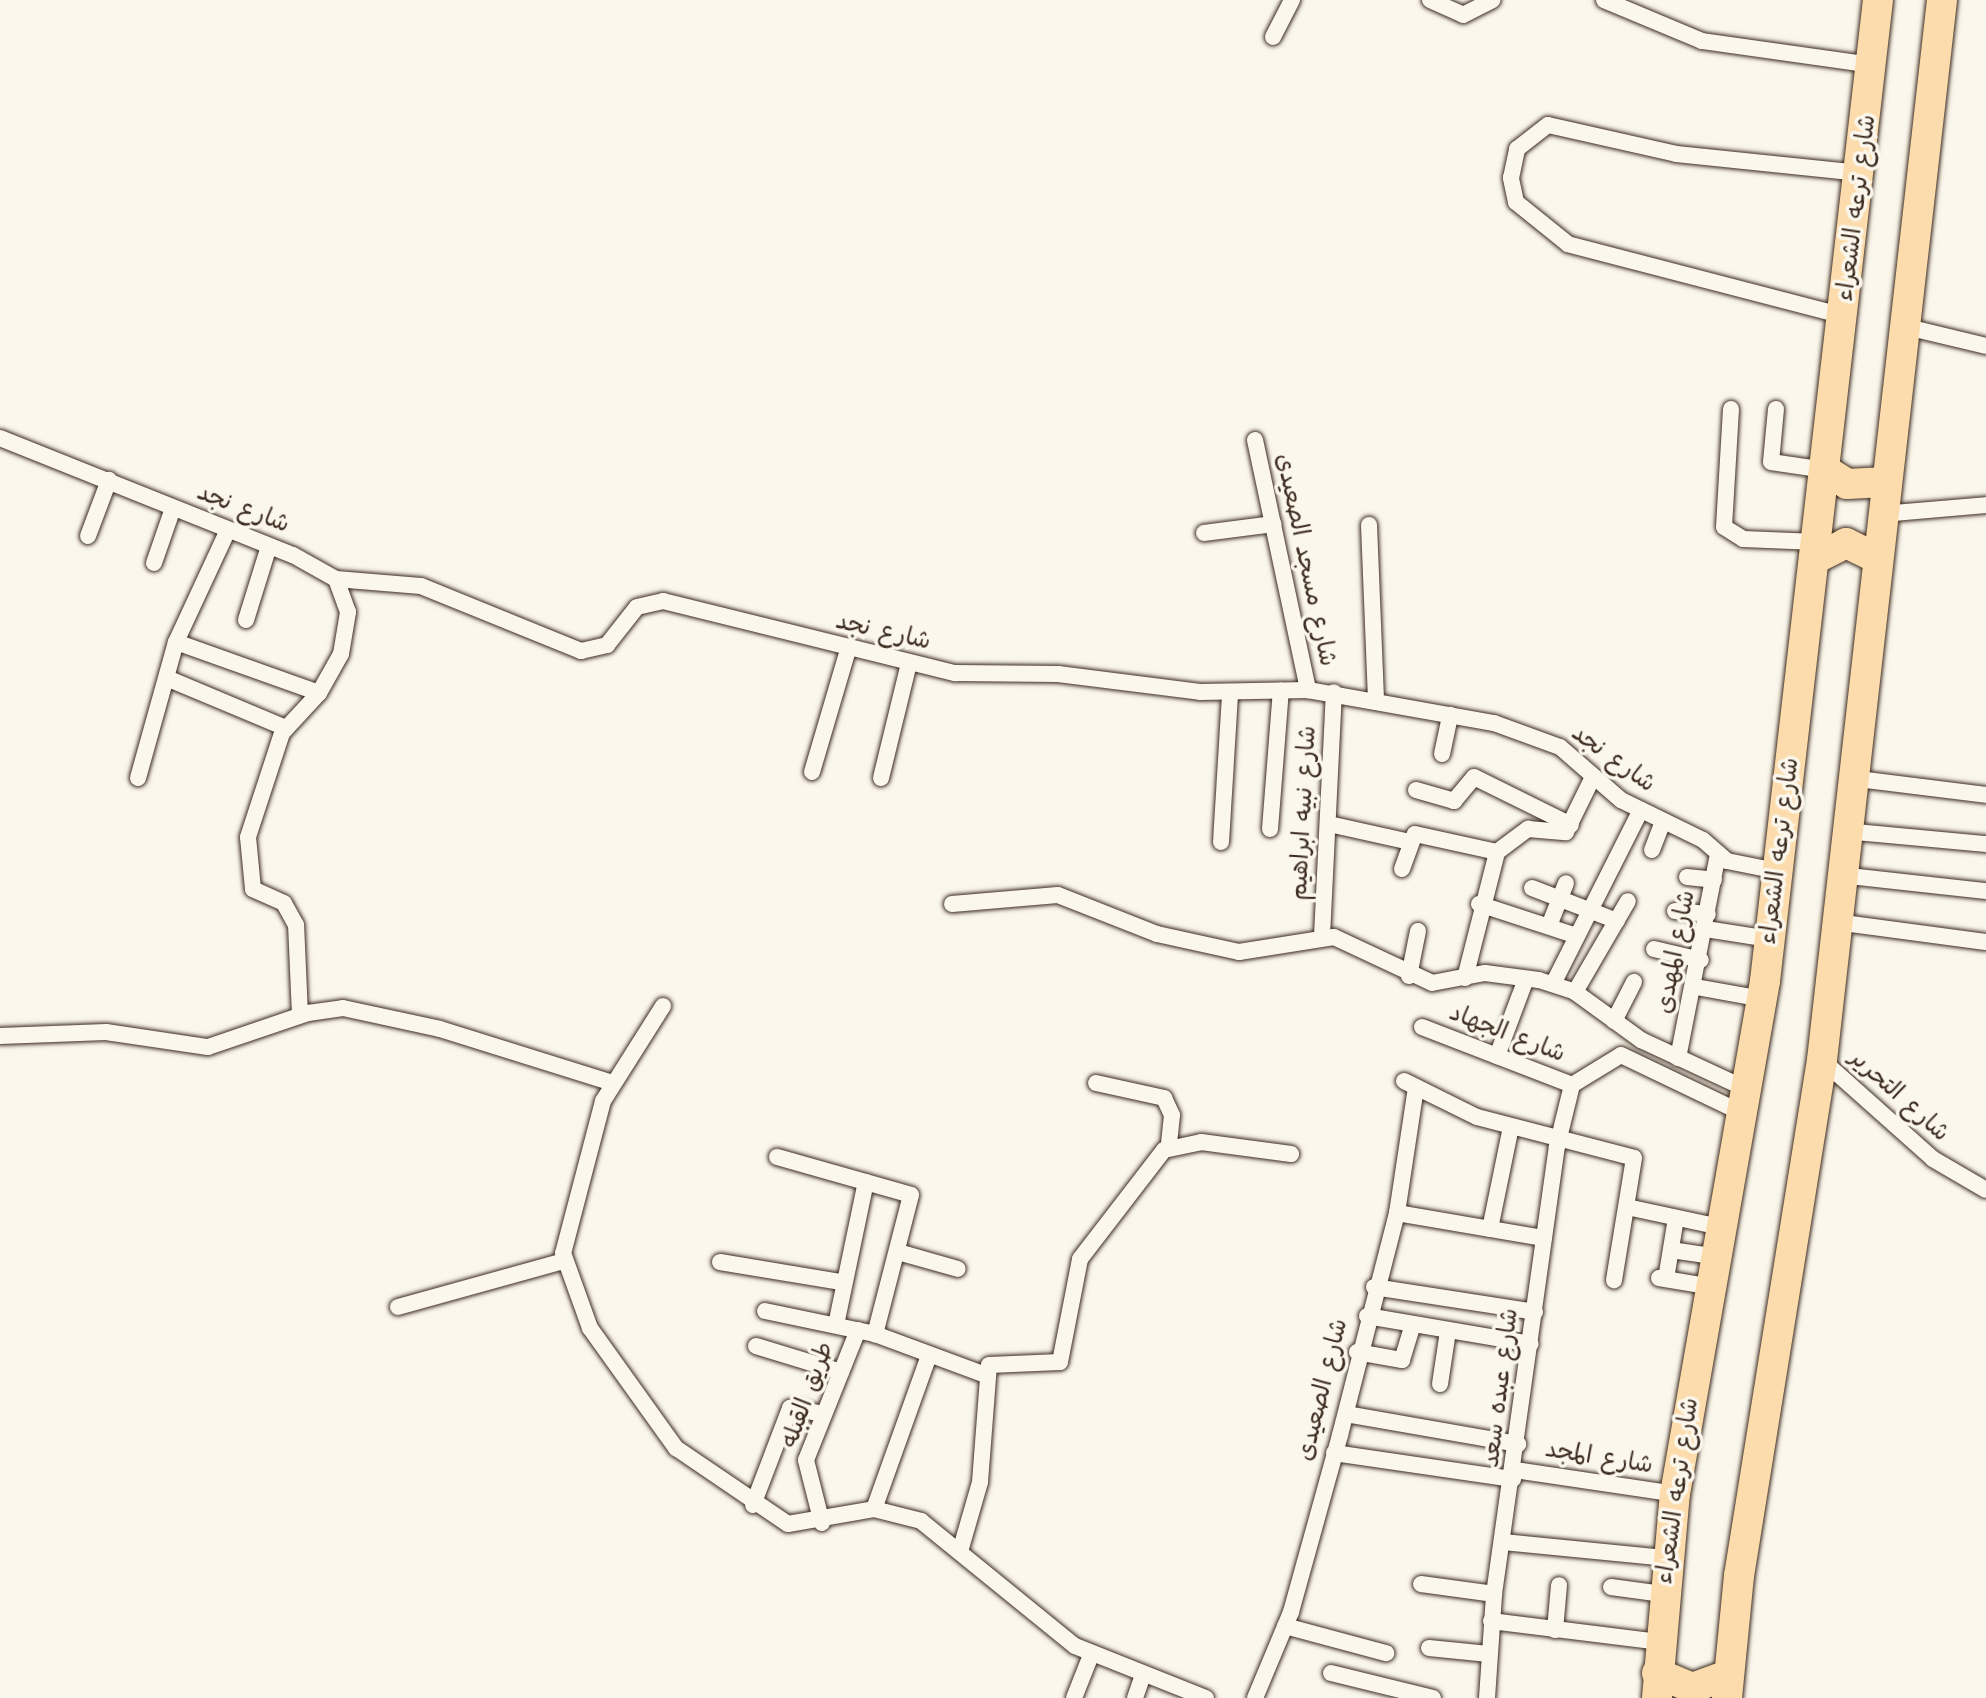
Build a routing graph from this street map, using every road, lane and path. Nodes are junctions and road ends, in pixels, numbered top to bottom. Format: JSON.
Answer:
{"nodes":[{"id":1,"x":1292,"y":0,"type":"edge"},
{"id":2,"x":1430,"y":0,"type":"edge"},
{"id":3,"x":1492,"y":0,"type":"edge"},
{"id":4,"x":1604,"y":0,"type":"edge"},
{"id":5,"x":1878,"y":0,"type":"edge"},
{"id":6,"x":1942,"y":0,"type":"edge"},
{"id":7,"x":1273,"y":37,"type":"dead end"},
{"id":8,"x":1872,"y":65,"type":"junction"},
{"id":9,"x":1862,"y":173,"type":"junction"},
{"id":10,"x":1844,"y":316,"type":"junction"},
{"id":11,"x":1907,"y":327,"type":"junction"},
{"id":12,"x":1986,"y":346,"type":"edge"},
{"id":13,"x":1731,"y":409,"type":"dead end"},
{"id":14,"x":1776,"y":409,"type":"dead end"},
{"id":15,"x":0,"y":438,"type":"edge"},
{"id":16,"x":1255,"y":440,"type":"dead end"},
{"id":17,"x":1825,"y":470,"type":"junction"},
{"id":18,"x":109,"y":480,"type":"junction"},
{"id":19,"x":1886,"y":482,"type":"junction"},
{"id":20,"x":1986,"y":505,"type":"edge"},
{"id":21,"x":173,"y":508,"type":"junction"},
{"id":22,"x":1882,"y":514,"type":"junction"},
{"id":23,"x":1273,"y":524,"type":"junction"},
{"id":24,"x":1369,"y":525,"type":"dead end"},
{"id":25,"x":228,"y":530,"type":"junction"},
{"id":26,"x":1204,"y":533,"type":"dead end"},
{"id":27,"x":88,"y":536,"type":"dead end"},
{"id":28,"x":269,"y":546,"type":"junction"},
{"id":29,"x":1816,"y":551,"type":"junction"},
{"id":30,"x":1877,"y":558,"type":"junction"},
{"id":31,"x":154,"y":563,"type":"dead end"},
{"id":32,"x":336,"y":579,"type":"junction"},
{"id":33,"x":246,"y":620,"type":"dead end"},
{"id":34,"x":176,"y":642,"type":"junction"},
{"id":35,"x":848,"y":650,"type":"junction"},
{"id":36,"x":909,"y":663,"type":"junction"},
{"id":37,"x":169,"y":679,"type":"junction"},
{"id":38,"x":1281,"y":690,"type":"junction"},
{"id":39,"x":1308,"y":690,"type":"junction"},
{"id":40,"x":1334,"y":692,"type":"junction"},
{"id":41,"x":319,"y":693,"type":"junction"},
{"id":42,"x":1230,"y":693,"type":"junction"},
{"id":43,"x":1376,"y":701,"type":"junction"},
{"id":44,"x":1450,"y":715,"type":"junction"},
{"id":45,"x":286,"y":728,"type":"junction"},
{"id":46,"x":1442,"y":754,"type":"dead end"},
{"id":47,"x":812,"y":772,"type":"dead end"},
{"id":48,"x":1593,"y":777,"type":"junction"},
{"id":49,"x":138,"y":778,"type":"dead end"},
{"id":50,"x":881,"y":778,"type":"dead end"},
{"id":51,"x":1850,"y":778,"type":"junction"},
{"id":52,"x":1416,"y":790,"type":"dead end"},
{"id":53,"x":1986,"y":795,"type":"edge"},
{"id":54,"x":1641,"y":810,"type":"junction"},
{"id":55,"x":1663,"y":821,"type":"junction"},
{"id":56,"x":1329,"y":824,"type":"junction"},
{"id":57,"x":1571,"y":825,"type":"junction"},
{"id":58,"x":1270,"y":829,"type":"dead end"},
{"id":59,"x":1845,"y":831,"type":"junction"},
{"id":60,"x":1221,"y":842,"type":"dead end"},
{"id":61,"x":1410,"y":842,"type":"junction"},
{"id":62,"x":1986,"y":844,"type":"edge"},
{"id":63,"x":1652,"y":850,"type":"dead end"},
{"id":64,"x":1497,"y":852,"type":"junction"},
{"id":65,"x":1718,"y":854,"type":"junction"},
{"id":66,"x":1402,"y":869,"type":"dead end"},
{"id":67,"x":1777,"y":871,"type":"junction"},
{"id":68,"x":1840,"y":875,"type":"junction"},
{"id":69,"x":1687,"y":877,"type":"dead end"},
{"id":70,"x":1714,"y":880,"type":"junction"},
{"id":71,"x":1532,"y":888,"type":"dead end"},
{"id":72,"x":1563,"y":890,"type":"junction"},
{"id":73,"x":1986,"y":891,"type":"edge"},
{"id":74,"x":1628,"y":901,"type":"dead end"},
{"id":75,"x":952,"y":904,"type":"dead end"},
{"id":76,"x":1479,"y":904,"type":"junction"},
{"id":77,"x":1591,"y":909,"type":"junction"},
{"id":78,"x":1675,"y":911,"type":"dead end"},
{"id":79,"x":1617,"y":921,"type":"junction"},
{"id":80,"x":1707,"y":922,"type":"junction"},
{"id":81,"x":1836,"y":922,"type":"junction"},
{"id":82,"x":1549,"y":926,"type":"junction"},
{"id":83,"x":1418,"y":931,"type":"dead end"},
{"id":84,"x":1322,"y":936,"type":"junction"},
{"id":85,"x":1577,"y":936,"type":"junction"},
{"id":86,"x":1769,"y":939,"type":"junction"},
{"id":87,"x":1986,"y":942,"type":"edge"},
{"id":88,"x":1654,"y":949,"type":"dead end"},
{"id":89,"x":1701,"y":960,"type":"junction"},
{"id":90,"x":1409,"y":976,"type":"junction"},
{"id":91,"x":1465,"y":978,"type":"junction"},
{"id":92,"x":1526,"y":979,"type":"junction"},
{"id":93,"x":1634,"y":982,"type":"dead end"},
{"id":94,"x":1553,"y":984,"type":"junction"},
{"id":95,"x":1696,"y":987,"type":"junction"},
{"id":96,"x":1575,"y":992,"type":"junction"},
{"id":97,"x":1762,"y":999,"type":"junction"},
{"id":98,"x":663,"y":1006,"type":"dead end"},
{"id":99,"x":300,"y":1015,"type":"junction"},
{"id":100,"x":1614,"y":1021,"type":"junction"},
{"id":101,"x":1422,"y":1027,"type":"dead end"},
{"id":102,"x":0,"y":1036,"type":"edge"},
{"id":103,"x":1497,"y":1056,"type":"junction"},
{"id":104,"x":1678,"y":1058,"type":"junction"},
{"id":105,"x":1822,"y":1060,"type":"junction"},
{"id":106,"x":612,"y":1083,"type":"junction"},
{"id":107,"x":1096,"y":1083,"type":"dead end"},
{"id":108,"x":1572,"y":1085,"type":"junction"},
{"id":109,"x":1746,"y":1102,"type":"junction"},
{"id":110,"x":1511,"y":1127,"type":"junction"},
{"id":111,"x":1560,"y":1138,"type":"junction"},
{"id":112,"x":1169,"y":1146,"type":"junction"},
{"id":113,"x":1291,"y":1154,"type":"dead end"},
{"id":114,"x":777,"y":1157,"type":"dead end"},
{"id":115,"x":866,"y":1182,"type":"junction"},
{"id":116,"x":1986,"y":1190,"type":"edge"},
{"id":117,"x":1627,"y":1207,"type":"junction"},
{"id":118,"x":1397,"y":1213,"type":"junction"},
{"id":119,"x":1676,"y":1218,"type":"junction"},
{"id":120,"x":1490,"y":1229,"type":"junction"},
{"id":121,"x":1544,"y":1238,"type":"junction"},
{"id":122,"x":1722,"y":1243,"type":"junction"},
{"id":123,"x":1671,"y":1250,"type":"junction"},
{"id":124,"x":898,"y":1252,"type":"junction"},
{"id":125,"x":564,"y":1261,"type":"junction"},
{"id":126,"x":720,"y":1262,"type":"dead end"},
{"id":127,"x":958,"y":1269,"type":"dead end"},
{"id":128,"x":1614,"y":1280,"type":"dead end"},
{"id":129,"x":841,"y":1282,"type":"junction"},
{"id":130,"x":1374,"y":1287,"type":"junction"},
{"id":131,"x":1713,"y":1287,"type":"junction"},
{"id":132,"x":398,"y":1307,"type":"dead end"},
{"id":133,"x":765,"y":1311,"type":"dead end"},
{"id":134,"x":1535,"y":1312,"type":"junction"},
{"id":135,"x":1367,"y":1316,"type":"junction"},
{"id":136,"x":836,"y":1325,"type":"junction"},
{"id":137,"x":1413,"y":1325,"type":"junction"},
{"id":138,"x":858,"y":1330,"type":"junction"},
{"id":139,"x":1448,"y":1331,"type":"junction"},
{"id":140,"x":875,"y":1334,"type":"junction"},
{"id":141,"x":1531,"y":1344,"type":"junction"},
{"id":142,"x":756,"y":1346,"type":"dead end"},
{"id":143,"x":1357,"y":1352,"type":"junction"},
{"id":144,"x":929,"y":1355,"type":"junction"},
{"id":145,"x":841,"y":1372,"type":"junction"},
{"id":146,"x":986,"y":1375,"type":"junction"},
{"id":147,"x":1440,"y":1384,"type":"dead end"},
{"id":148,"x":823,"y":1414,"type":"junction"},
{"id":149,"x":1346,"y":1414,"type":"junction"},
{"id":150,"x":1518,"y":1444,"type":"junction"},
{"id":151,"x":1334,"y":1453,"type":"junction"},
{"id":152,"x":1514,"y":1474,"type":"junction"},
{"id":153,"x":1675,"y":1494,"type":"junction"},
{"id":154,"x":753,"y":1505,"type":"junction"},
{"id":155,"x":874,"y":1509,"type":"junction"},
{"id":156,"x":822,"y":1523,"type":"junction"},
{"id":157,"x":1503,"y":1542,"type":"junction"},
{"id":158,"x":961,"y":1548,"type":"junction"},
{"id":159,"x":1667,"y":1558,"type":"junction"},
{"id":160,"x":1421,"y":1584,"type":"dead end"},
{"id":161,"x":1559,"y":1585,"type":"dead end"},
{"id":162,"x":1611,"y":1587,"type":"dead end"},
{"id":163,"x":1494,"y":1594,"type":"junction"},
{"id":164,"x":1663,"y":1594,"type":"junction"},
{"id":165,"x":1491,"y":1621,"type":"junction"},
{"id":166,"x":1285,"y":1626,"type":"junction"},
{"id":167,"x":1555,"y":1630,"type":"junction"},
{"id":168,"x":1659,"y":1642,"type":"junction"},
{"id":169,"x":1429,"y":1648,"type":"dead end"},
{"id":170,"x":1386,"y":1653,"type":"dead end"},
{"id":171,"x":1489,"y":1654,"type":"junction"},
{"id":172,"x":1091,"y":1655,"type":"junction"},
{"id":173,"x":1331,"y":1673,"type":"dead end"},
{"id":174,"x":1143,"y":1675,"type":"junction"},
{"id":175,"x":1657,"y":1686,"type":"edge"},
{"id":176,"x":1727,"y":1686,"type":"edge"},
{"id":177,"x":1074,"y":1698,"type":"edge"},
{"id":178,"x":1135,"y":1698,"type":"edge"},
{"id":179,"x":1206,"y":1698,"type":"edge"},
{"id":180,"x":1255,"y":1698,"type":"edge"},
{"id":181,"x":1433,"y":1698,"type":"edge"},
{"id":182,"x":1487,"y":1698,"type":"edge"}],
"edges":[{"from":1,"to":7,"type":"street"},
{"from":2,"to":3,"type":"street"},
{"from":4,"to":8,"type":"street"},
{"from":5,"to":8,"type":"highway","name":"شارع ترعه الشعراء"},
{"from":6,"to":11,"type":"highway"},
{"from":8,"to":9,"type":"highway","name":"شارع ترعه الشعراء"},
{"from":9,"to":10,"type":"highway","name":"شارع ترعه الشعراء"},
{"from":9,"to":10,"type":"street"},
{"from":10,"to":17,"type":"highway","name":"شارع ترعه الشعراء"},
{"from":11,"to":12,"type":"street"},
{"from":11,"to":19,"type":"highway"},
{"from":13,"to":29,"type":"street"},
{"from":14,"to":17,"type":"street"},
{"from":15,"to":18,"type":"street","name":"شارع نجد"},
{"from":16,"to":23,"type":"street","name":"شارع مسجد الصعيدى"},
{"from":17,"to":19,"type":"highway"},
{"from":17,"to":29,"type":"highway","name":"شارع ترعه الشعراء"},
{"from":18,"to":21,"type":"street","name":"شارع نجد"},
{"from":18,"to":27,"type":"street"},
{"from":19,"to":22,"type":"highway"},
{"from":20,"to":22,"type":"street"},
{"from":21,"to":25,"type":"street","name":"شارع نجد"},
{"from":21,"to":31,"type":"street"},
{"from":22,"to":30,"type":"highway"},
{"from":23,"to":26,"type":"street"},
{"from":23,"to":39,"type":"street","name":"شارع مسجد الصعيدى"},
{"from":24,"to":43,"type":"street"},
{"from":25,"to":28,"type":"street","name":"شارع نجد"},
{"from":25,"to":34,"type":"street"},
{"from":28,"to":32,"type":"street","name":"شارع نجد"},
{"from":28,"to":33,"type":"street"},
{"from":29,"to":30,"type":"highway"},
{"from":29,"to":67,"type":"highway","name":"شارع ترعه الشعراء"},
{"from":30,"to":51,"type":"highway"},
{"from":32,"to":35,"type":"street","name":"شارع نجد"},
{"from":32,"to":41,"type":"street"},
{"from":34,"to":37,"type":"street"},
{"from":34,"to":41,"type":"street"},
{"from":35,"to":36,"type":"street","name":"شارع نجد"},
{"from":35,"to":47,"type":"street"},
{"from":36,"to":42,"type":"street","name":"شارع نجد"},
{"from":36,"to":50,"type":"street"},
{"from":37,"to":45,"type":"street"},
{"from":37,"to":49,"type":"street"},
{"from":38,"to":39,"type":"street","name":"شارع نجد"},
{"from":38,"to":42,"type":"street","name":"شارع نجد"},
{"from":38,"to":58,"type":"street"},
{"from":39,"to":40,"type":"street","name":"شارع نجد"},
{"from":40,"to":43,"type":"street","name":"شارع نجد"},
{"from":40,"to":56,"type":"street","name":"شارع نبيه ابراهيم"},
{"from":41,"to":45,"type":"street"},
{"from":42,"to":60,"type":"street"},
{"from":43,"to":44,"type":"street","name":"شارع نجد"},
{"from":44,"to":46,"type":"street"},
{"from":44,"to":48,"type":"street","name":"شارع نجد"},
{"from":45,"to":99,"type":"street"},
{"from":48,"to":54,"type":"street","name":"شارع نجد"},
{"from":48,"to":57,"type":"street"},
{"from":51,"to":53,"type":"street"},
{"from":51,"to":59,"type":"highway"},
{"from":52,"to":57,"type":"street"},
{"from":54,"to":55,"type":"street","name":"شارع نجد"},
{"from":54,"to":77,"type":"street"},
{"from":55,"to":63,"type":"street"},
{"from":55,"to":65,"type":"street","name":"شارع نجد"},
{"from":56,"to":61,"type":"street"},
{"from":56,"to":84,"type":"street","name":"شارع نبيه ابراهيم"},
{"from":57,"to":64,"type":"street"},
{"from":59,"to":62,"type":"street"},
{"from":59,"to":68,"type":"highway"},
{"from":61,"to":64,"type":"street"},
{"from":61,"to":66,"type":"street"},
{"from":64,"to":76,"type":"street"},
{"from":65,"to":67,"type":"street","name":"شارع نجد"},
{"from":65,"to":70,"type":"street","name":"شارع المهدى"},
{"from":67,"to":86,"type":"highway","name":"شارع ترعه الشعراء"},
{"from":68,"to":73,"type":"street"},
{"from":68,"to":81,"type":"highway"},
{"from":69,"to":70,"type":"street"},
{"from":70,"to":80,"type":"street","name":"شارع المهدى"},
{"from":71,"to":72,"type":"street"},
{"from":72,"to":77,"type":"street"},
{"from":72,"to":82,"type":"street"},
{"from":74,"to":79,"type":"street"},
{"from":75,"to":84,"type":"street"},
{"from":76,"to":82,"type":"street"},
{"from":76,"to":91,"type":"street"},
{"from":77,"to":79,"type":"street"},
{"from":77,"to":85,"type":"street"},
{"from":78,"to":80,"type":"street"},
{"from":79,"to":96,"type":"street"},
{"from":80,"to":86,"type":"street"},
{"from":80,"to":89,"type":"street","name":"شارع المهدى"},
{"from":81,"to":87,"type":"street"},
{"from":81,"to":105,"type":"highway"},
{"from":82,"to":85,"type":"street"},
{"from":83,"to":90,"type":"street"},
{"from":84,"to":90,"type":"street"},
{"from":85,"to":94,"type":"street"},
{"from":86,"to":97,"type":"highway","name":"شارع ترعه الشعراء"},
{"from":88,"to":89,"type":"street"},
{"from":89,"to":95,"type":"street","name":"شارع المهدى"},
{"from":90,"to":91,"type":"street"},
{"from":91,"to":92,"type":"street"},
{"from":92,"to":94,"type":"street"},
{"from":92,"to":103,"type":"street"},
{"from":93,"to":100,"type":"street"},
{"from":94,"to":96,"type":"street"},
{"from":95,"to":97,"type":"street"},
{"from":95,"to":104,"type":"street","name":"شارع المهدى"},
{"from":96,"to":100,"type":"street"},
{"from":97,"to":109,"type":"highway","name":"شارع ترعه الشعراء"},
{"from":98,"to":106,"type":"street"},
{"from":99,"to":102,"type":"street"},
{"from":99,"to":106,"type":"street"},
{"from":100,"to":104,"type":"street"},
{"from":101,"to":103,"type":"street","name":"شارع الجهاد"},
{"from":103,"to":108,"type":"street","name":"شارع الجهاد"},
{"from":104,"to":109,"type":"street"},
{"from":105,"to":116,"type":"street","name":"شارع التحرير"},
{"from":105,"to":176,"type":"highway"},
{"from":106,"to":125,"type":"street"},
{"from":107,"to":112,"type":"street"},
{"from":108,"to":109,"type":"street","name":"شارع الجهاد"},
{"from":108,"to":111,"type":"street","name":"شارع عبده سعد"},
{"from":109,"to":122,"type":"highway","name":"شارع ترعه الشعراء"},
{"from":110,"to":111,"type":"street"},
{"from":110,"to":118,"type":"street","name":"شارع الصعيدى"},
{"from":110,"to":120,"type":"street"},
{"from":111,"to":117,"type":"street"},
{"from":111,"to":121,"type":"street","name":"شارع عبده سعد"},
{"from":112,"to":113,"type":"street"},
{"from":112,"to":146,"type":"street"},
{"from":114,"to":115,"type":"street"},
{"from":115,"to":124,"type":"street"},
{"from":115,"to":129,"type":"street"},
{"from":117,"to":119,"type":"street"},
{"from":117,"to":128,"type":"street"},
{"from":118,"to":120,"type":"street"},
{"from":118,"to":130,"type":"street","name":"شارع الصعيدى"},
{"from":119,"to":122,"type":"street"},
{"from":119,"to":123,"type":"street"},
{"from":120,"to":121,"type":"street"},
{"from":121,"to":134,"type":"street","name":"شارع عبده سعد"},
{"from":122,"to":123,"type":"street"},
{"from":122,"to":131,"type":"highway","name":"شارع ترعه الشعراء"},
{"from":123,"to":131,"type":"street"},
{"from":124,"to":127,"type":"street"},
{"from":124,"to":140,"type":"street"},
{"from":125,"to":132,"type":"street"},
{"from":125,"to":154,"type":"street"},
{"from":126,"to":129,"type":"street"},
{"from":129,"to":136,"type":"street"},
{"from":130,"to":134,"type":"street"},
{"from":130,"to":135,"type":"street","name":"شارع الصعيدى"},
{"from":131,"to":153,"type":"highway","name":"شارع ترعه الشعراء"},
{"from":133,"to":136,"type":"street"},
{"from":134,"to":141,"type":"street","name":"شارع عبده سعد"},
{"from":135,"to":137,"type":"street"},
{"from":135,"to":143,"type":"street","name":"شارع الصعيدى"},
{"from":136,"to":138,"type":"street"},
{"from":137,"to":139,"type":"street"},
{"from":137,"to":143,"type":"street"},
{"from":138,"to":140,"type":"street"},
{"from":138,"to":145,"type":"street","name":"طريق القبله"},
{"from":139,"to":141,"type":"street"},
{"from":139,"to":147,"type":"street"},
{"from":140,"to":144,"type":"street"},
{"from":141,"to":150,"type":"street","name":"شارع عبده سعد"},
{"from":142,"to":145,"type":"street"},
{"from":143,"to":149,"type":"street","name":"شارع الصعيدى"},
{"from":144,"to":146,"type":"street"},
{"from":144,"to":155,"type":"street"},
{"from":145,"to":148,"type":"street","name":"طريق القبله"},
{"from":146,"to":158,"type":"street"},
{"from":148,"to":154,"type":"street"},
{"from":148,"to":156,"type":"street","name":"طريق القبله"},
{"from":149,"to":150,"type":"street"},
{"from":149,"to":151,"type":"street","name":"شارع الصعيدى"},
{"from":150,"to":152,"type":"street","name":"شارع عبده سعد"},
{"from":151,"to":152,"type":"street","name":"شارع المجد"},
{"from":151,"to":166,"type":"street","name":"شارع الصعيدى"},
{"from":152,"to":153,"type":"street","name":"شارع المجد"},
{"from":152,"to":157,"type":"street","name":"شارع عبده سعد"},
{"from":153,"to":159,"type":"highway","name":"شارع ترعه الشعراء"},
{"from":154,"to":156,"type":"street"},
{"from":155,"to":156,"type":"street"},
{"from":155,"to":158,"type":"street"},
{"from":157,"to":159,"type":"street"},
{"from":157,"to":163,"type":"street","name":"شارع عبده سعد"},
{"from":158,"to":172,"type":"street"},
{"from":159,"to":164,"type":"highway","name":"شارع ترعه الشعراء"},
{"from":160,"to":163,"type":"street"},
{"from":161,"to":167,"type":"street"},
{"from":162,"to":164,"type":"street"},
{"from":163,"to":165,"type":"street","name":"شارع عبده سعد"},
{"from":164,"to":168,"type":"highway","name":"شارع ترعه الشعراء"},
{"from":165,"to":167,"type":"street"},
{"from":165,"to":171,"type":"street","name":"شارع عبده سعد"},
{"from":166,"to":170,"type":"street"},
{"from":166,"to":180,"type":"street","name":"شارع الصعيدى"},
{"from":167,"to":168,"type":"street"},
{"from":168,"to":175,"type":"highway","name":"شارع ترعه الشعراء"},
{"from":169,"to":171,"type":"street"},
{"from":171,"to":182,"type":"street","name":"شارع عبده سعد"},
{"from":172,"to":174,"type":"street"},
{"from":172,"to":177,"type":"street"},
{"from":173,"to":181,"type":"street"},
{"from":174,"to":178,"type":"street"},
{"from":174,"to":179,"type":"street"},
{"from":175,"to":176,"type":"highway"}]}
